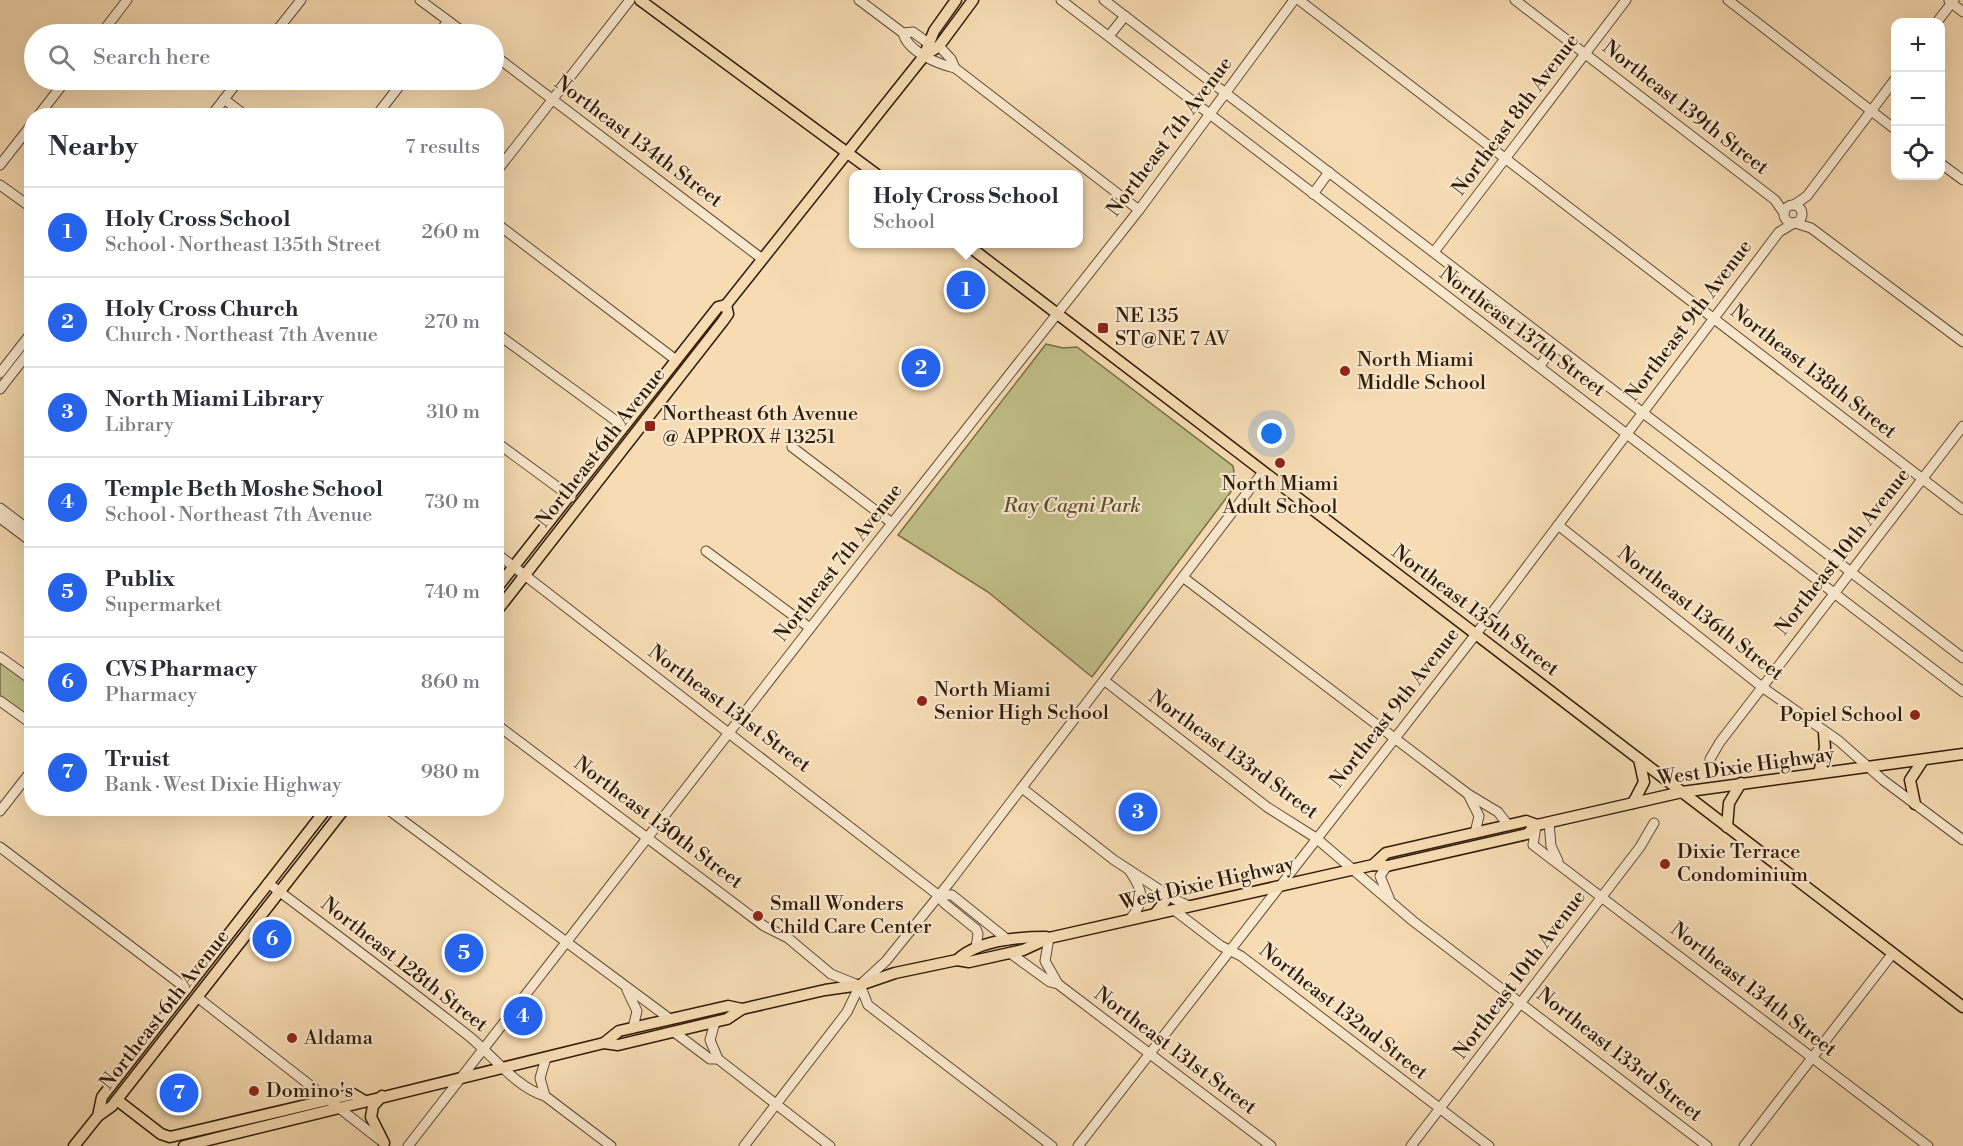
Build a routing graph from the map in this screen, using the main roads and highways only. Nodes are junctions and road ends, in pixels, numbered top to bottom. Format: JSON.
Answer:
{"nodes":[{"id":1,"x":640,"y":0,"type":"edge"},
{"id":2,"x":956,"y":0,"type":"edge"},
{"id":3,"x":973,"y":0,"type":"edge"},
{"id":4,"x":933,"y":45,"type":"junction"},
{"id":5,"x":847,"y":153,"type":"junction"},
{"id":6,"x":870,"y":170,"type":"edge"},
{"id":7,"x":972,"y":248,"type":"edge"},
{"id":8,"x":726,"y":304,"type":"junction"},
{"id":9,"x":676,"y":360,"type":"junction"},
{"id":10,"x":672,"y":386,"type":"junction"},
{"id":11,"x":504,"y":579,"type":"edge"},
{"id":12,"x":504,"y":602,"type":"edge"},
{"id":13,"x":1824,"y":733,"type":"road end"},
{"id":14,"x":1963,"y":754,"type":"edge"},
{"id":15,"x":1639,"y":758,"type":"junction"},
{"id":16,"x":1923,"y":760,"type":"junction"},
{"id":17,"x":1820,"y":773,"type":"junction"},
{"id":18,"x":1741,"y":783,"type":"junction"},
{"id":19,"x":1682,"y":792,"type":"junction"},
{"id":20,"x":1633,"y":803,"type":"junction"},
{"id":21,"x":1915,"y":804,"type":"road end"},
{"id":22,"x":321,"y":816,"type":"edge"},
{"id":23,"x":338,"y":816,"type":"edge"},
{"id":24,"x":1537,"y":825,"type":"junction"},
{"id":25,"x":1727,"y":827,"type":"junction"},
{"id":26,"x":1373,"y":865,"type":"junction"},
{"id":27,"x":1164,"y":893,"type":"road end"},
{"id":28,"x":1154,"y":914,"type":"junction"},
{"id":29,"x":1049,"y":938,"type":"junction"},
{"id":30,"x":957,"y":960,"type":"junction"},
{"id":31,"x":203,"y":969,"type":"junction"},
{"id":32,"x":197,"y":997,"type":"junction"},
{"id":33,"x":1963,"y":1007,"type":"edge"},
{"id":34,"x":742,"y":1009,"type":"junction"},
{"id":35,"x":604,"y":1043,"type":"junction"},
{"id":36,"x":382,"y":1095,"type":"junction"},
{"id":37,"x":117,"y":1100,"type":"junction"},
{"id":38,"x":363,"y":1100,"type":"junction"},
{"id":39,"x":98,"y":1116,"type":"junction"},
{"id":40,"x":209,"y":1143,"type":"edge"},
{"id":41,"x":386,"y":1144,"type":"edge"},
{"id":42,"x":74,"y":1146,"type":"edge"},
{"id":43,"x":183,"y":1146,"type":"edge"}],
"edges":[{"from":1,"to":5,"type":"main road"},
{"from":2,"to":4,"type":"main road","name":"Northeast 6th Avenue"},
{"from":3,"to":4,"type":"main road","name":"Northeast 6th Avenue"},
{"from":4,"to":5,"type":"main road","name":"Northeast 6th Avenue"},
{"from":5,"to":6,"type":"main road"},
{"from":5,"to":8,"type":"main road","name":"Northeast 6th Avenue"},
{"from":7,"to":15,"type":"main road","name":"Northeast 135th Street"},
{"from":8,"to":9,"type":"main road","name":"Northeast 6th Avenue"},
{"from":8,"to":10,"type":"main road","name":"Northeast 6th Avenue"},
{"from":9,"to":10,"type":"main road"},
{"from":9,"to":11,"type":"main road","name":"Northeast 6th Avenue"},
{"from":10,"to":12,"type":"main road","name":"Northeast 6th Avenue"},
{"from":13,"to":17,"type":"main road"},
{"from":14,"to":16,"type":"main road","name":"West Dixie Highway"},
{"from":15,"to":19,"type":"main road","name":"Northeast 135th Street"},
{"from":15,"to":20,"type":"main road"},
{"from":16,"to":17,"type":"main road","name":"West Dixie Highway"},
{"from":16,"to":21,"type":"main road"},
{"from":17,"to":18,"type":"main road","name":"West Dixie Highway"},
{"from":18,"to":19,"type":"main road","name":"West Dixie Highway"},
{"from":18,"to":25,"type":"main road"},
{"from":19,"to":20,"type":"main road","name":"West Dixie Highway"},
{"from":19,"to":25,"type":"main road","name":"Northeast 135th Street"},
{"from":20,"to":24,"type":"main road","name":"West Dixie Highway"},
{"from":22,"to":31,"type":"main road","name":"Northeast 6th Avenue"},
{"from":23,"to":32,"type":"main road","name":"Northeast 6th Avenue"},
{"from":24,"to":26,"type":"main road","name":"West Dixie Highway"},
{"from":24,"to":26,"type":"main road","name":"West Dixie Highway"},
{"from":25,"to":33,"type":"main road","name":"Northeast 135th Street"},
{"from":26,"to":28,"type":"main road","name":"West Dixie Highway"},
{"from":27,"to":28,"type":"main road"},
{"from":28,"to":29,"type":"main road","name":"West Dixie Highway"},
{"from":29,"to":30,"type":"main road","name":"West Dixie Highway"},
{"from":29,"to":30,"type":"main road","name":"West Dixie Highway"},
{"from":30,"to":34,"type":"main road","name":"West Dixie Highway"},
{"from":31,"to":32,"type":"main road"},
{"from":31,"to":39,"type":"main road","name":"Northeast 6th Avenue"},
{"from":32,"to":37,"type":"main road","name":"Northeast 6th Avenue"},
{"from":34,"to":35,"type":"main road","name":"West Dixie Highway"},
{"from":34,"to":35,"type":"main road","name":"West Dixie Highway"},
{"from":35,"to":36,"type":"main road","name":"West Dixie Highway"},
{"from":36,"to":38,"type":"main road","name":"West Dixie Highway"},
{"from":36,"to":41,"type":"main road"},
{"from":37,"to":38,"type":"main road","name":"West Dixie Highway"},
{"from":37,"to":39,"type":"main road","name":"Northeast 6th Avenue"},
{"from":38,"to":40,"type":"main road","name":"West Dixie Highway"},
{"from":39,"to":42,"type":"main road","name":"Northeast 6th Avenue"},
{"from":40,"to":43,"type":"main road","name":"West Dixie Highway"}]}
